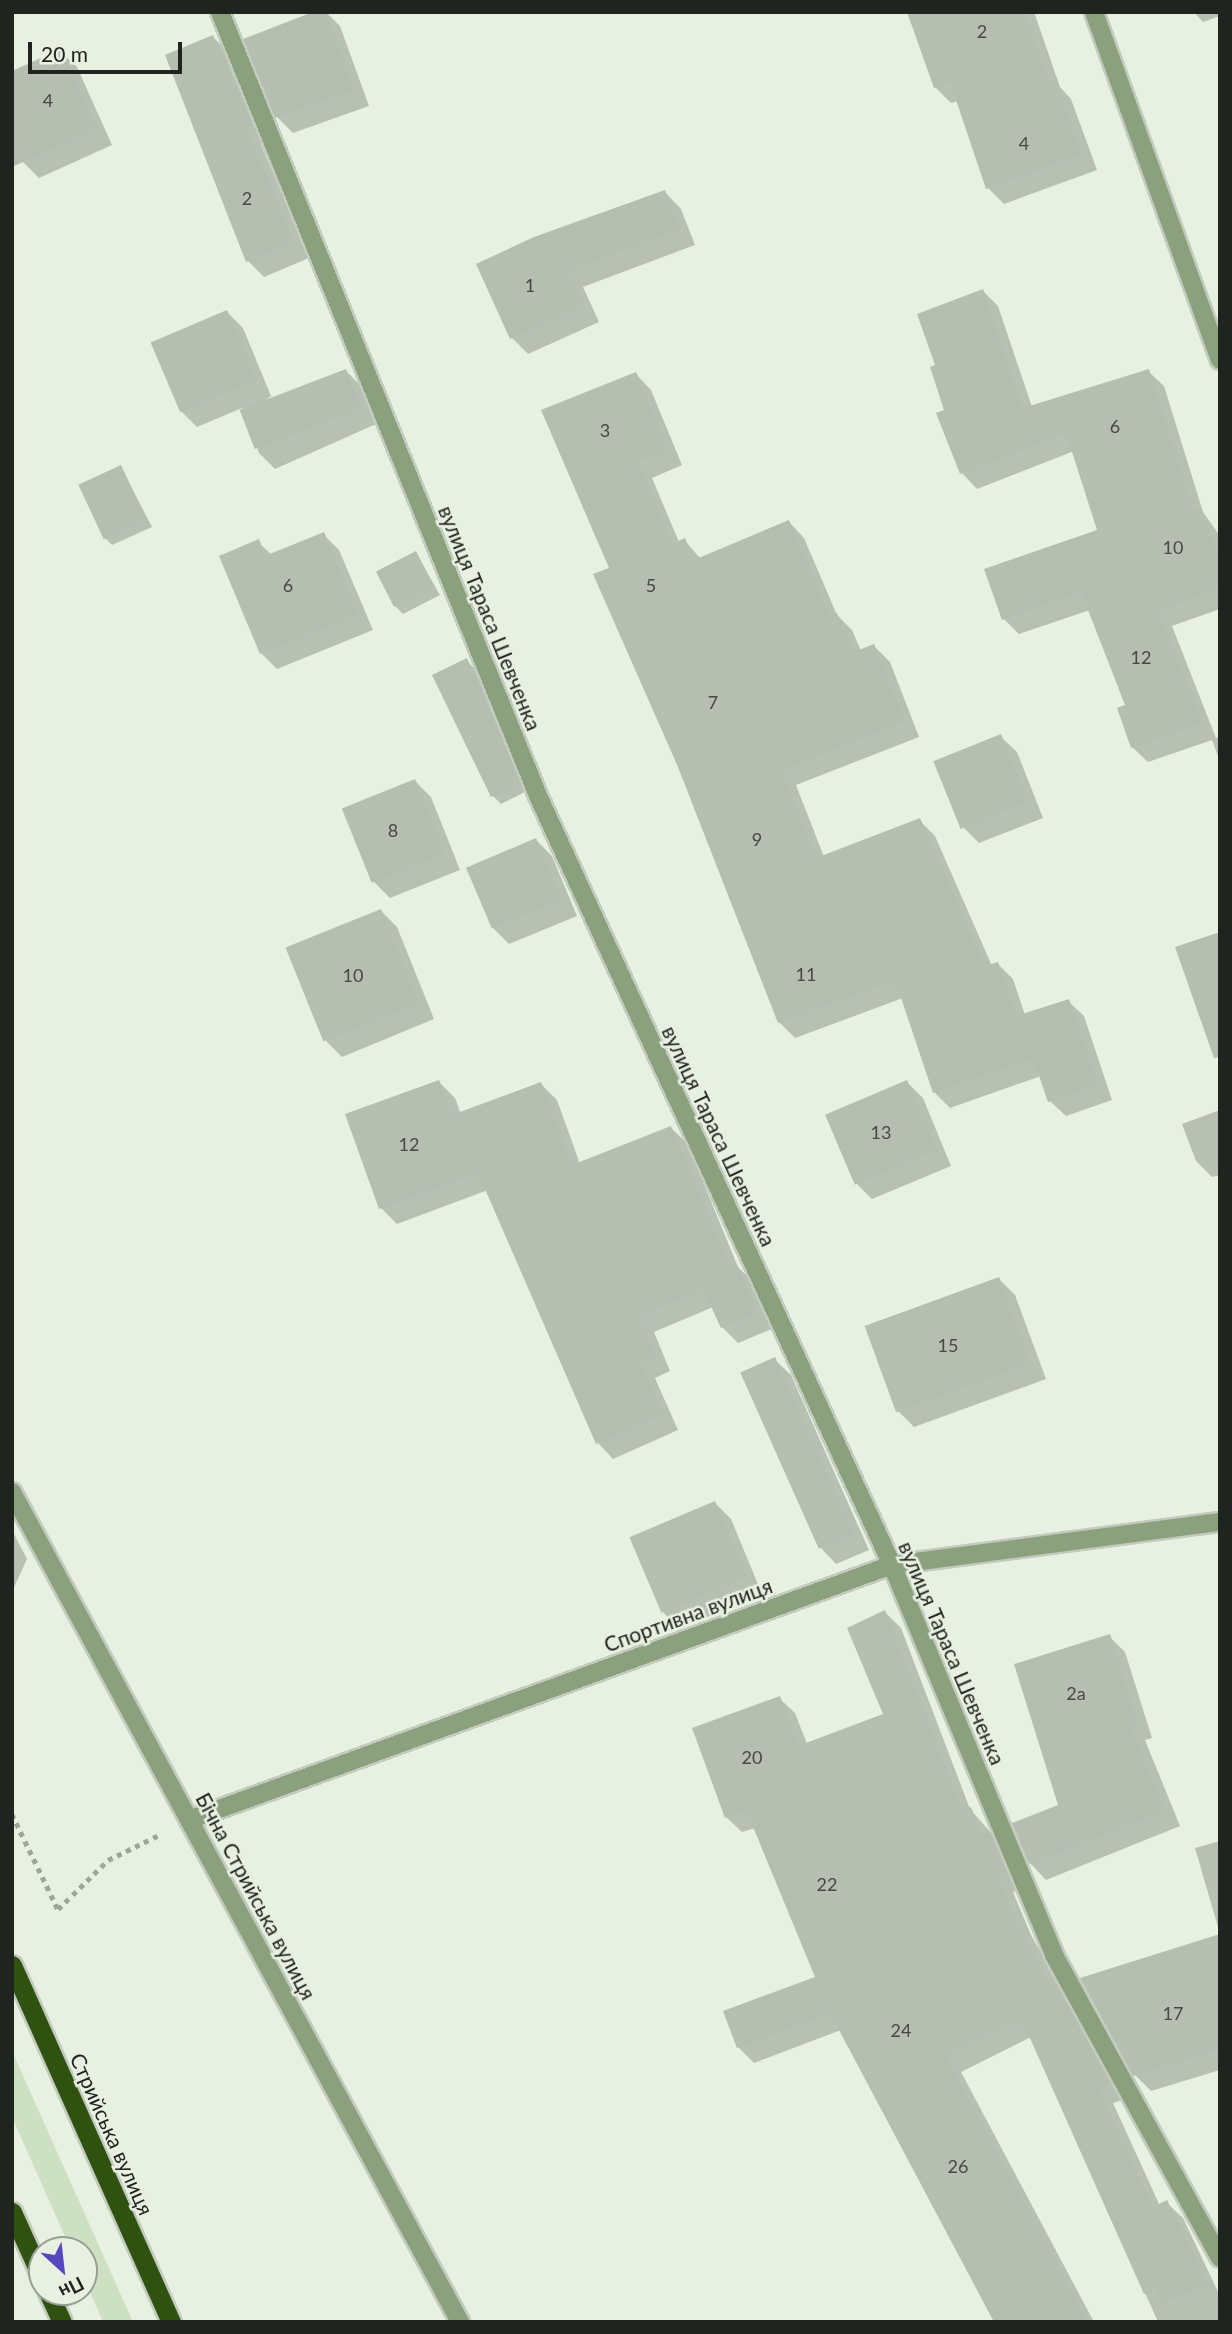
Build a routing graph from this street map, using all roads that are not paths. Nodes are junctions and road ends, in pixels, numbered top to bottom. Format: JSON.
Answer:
{"nodes":[{"id":1,"x":220,"y":12,"type":"edge"},
{"id":2,"x":1094,"y":12,"type":"edge"},
{"id":3,"x":1220,"y":360,"type":"edge"},
{"id":4,"x":12,"y":1493,"type":"edge"},
{"id":5,"x":1220,"y":1522,"type":"edge"},
{"id":6,"x":891,"y":1565,"type":"junction"},
{"id":7,"x":189,"y":1820,"type":"junction"},
{"id":8,"x":12,"y":1965,"type":"edge"},
{"id":9,"x":12,"y":2212,"type":"edge"},
{"id":10,"x":28,"y":2247,"type":"edge"},
{"id":11,"x":1220,"y":2258,"type":"edge"},
{"id":12,"x":55,"y":2306,"type":"edge"},
{"id":13,"x":62,"y":2322,"type":"edge"},
{"id":14,"x":171,"y":2322,"type":"edge"},
{"id":15,"x":460,"y":2322,"type":"edge"}],
"edges":[{"from":1,"to":6,"type":"street","name":"вулиця Тараса Шевченка"},
{"from":2,"to":3,"type":"street"},
{"from":4,"to":7,"type":"street","name":"Бічна Стрийська вулиця"},
{"from":5,"to":6,"type":"street","name":"Спортивна вулиця"},
{"from":6,"to":7,"type":"street","name":"Спортивна вулиця"},
{"from":6,"to":11,"type":"street","name":"вулиця Тараса Шевченка"},
{"from":7,"to":15,"type":"street","name":"Бічна Стрийська вулиця"},
{"from":8,"to":14,"type":"highway","name":"Стрийська вулиця"},
{"from":9,"to":10,"type":"highway"},
{"from":12,"to":13,"type":"highway"}]}
